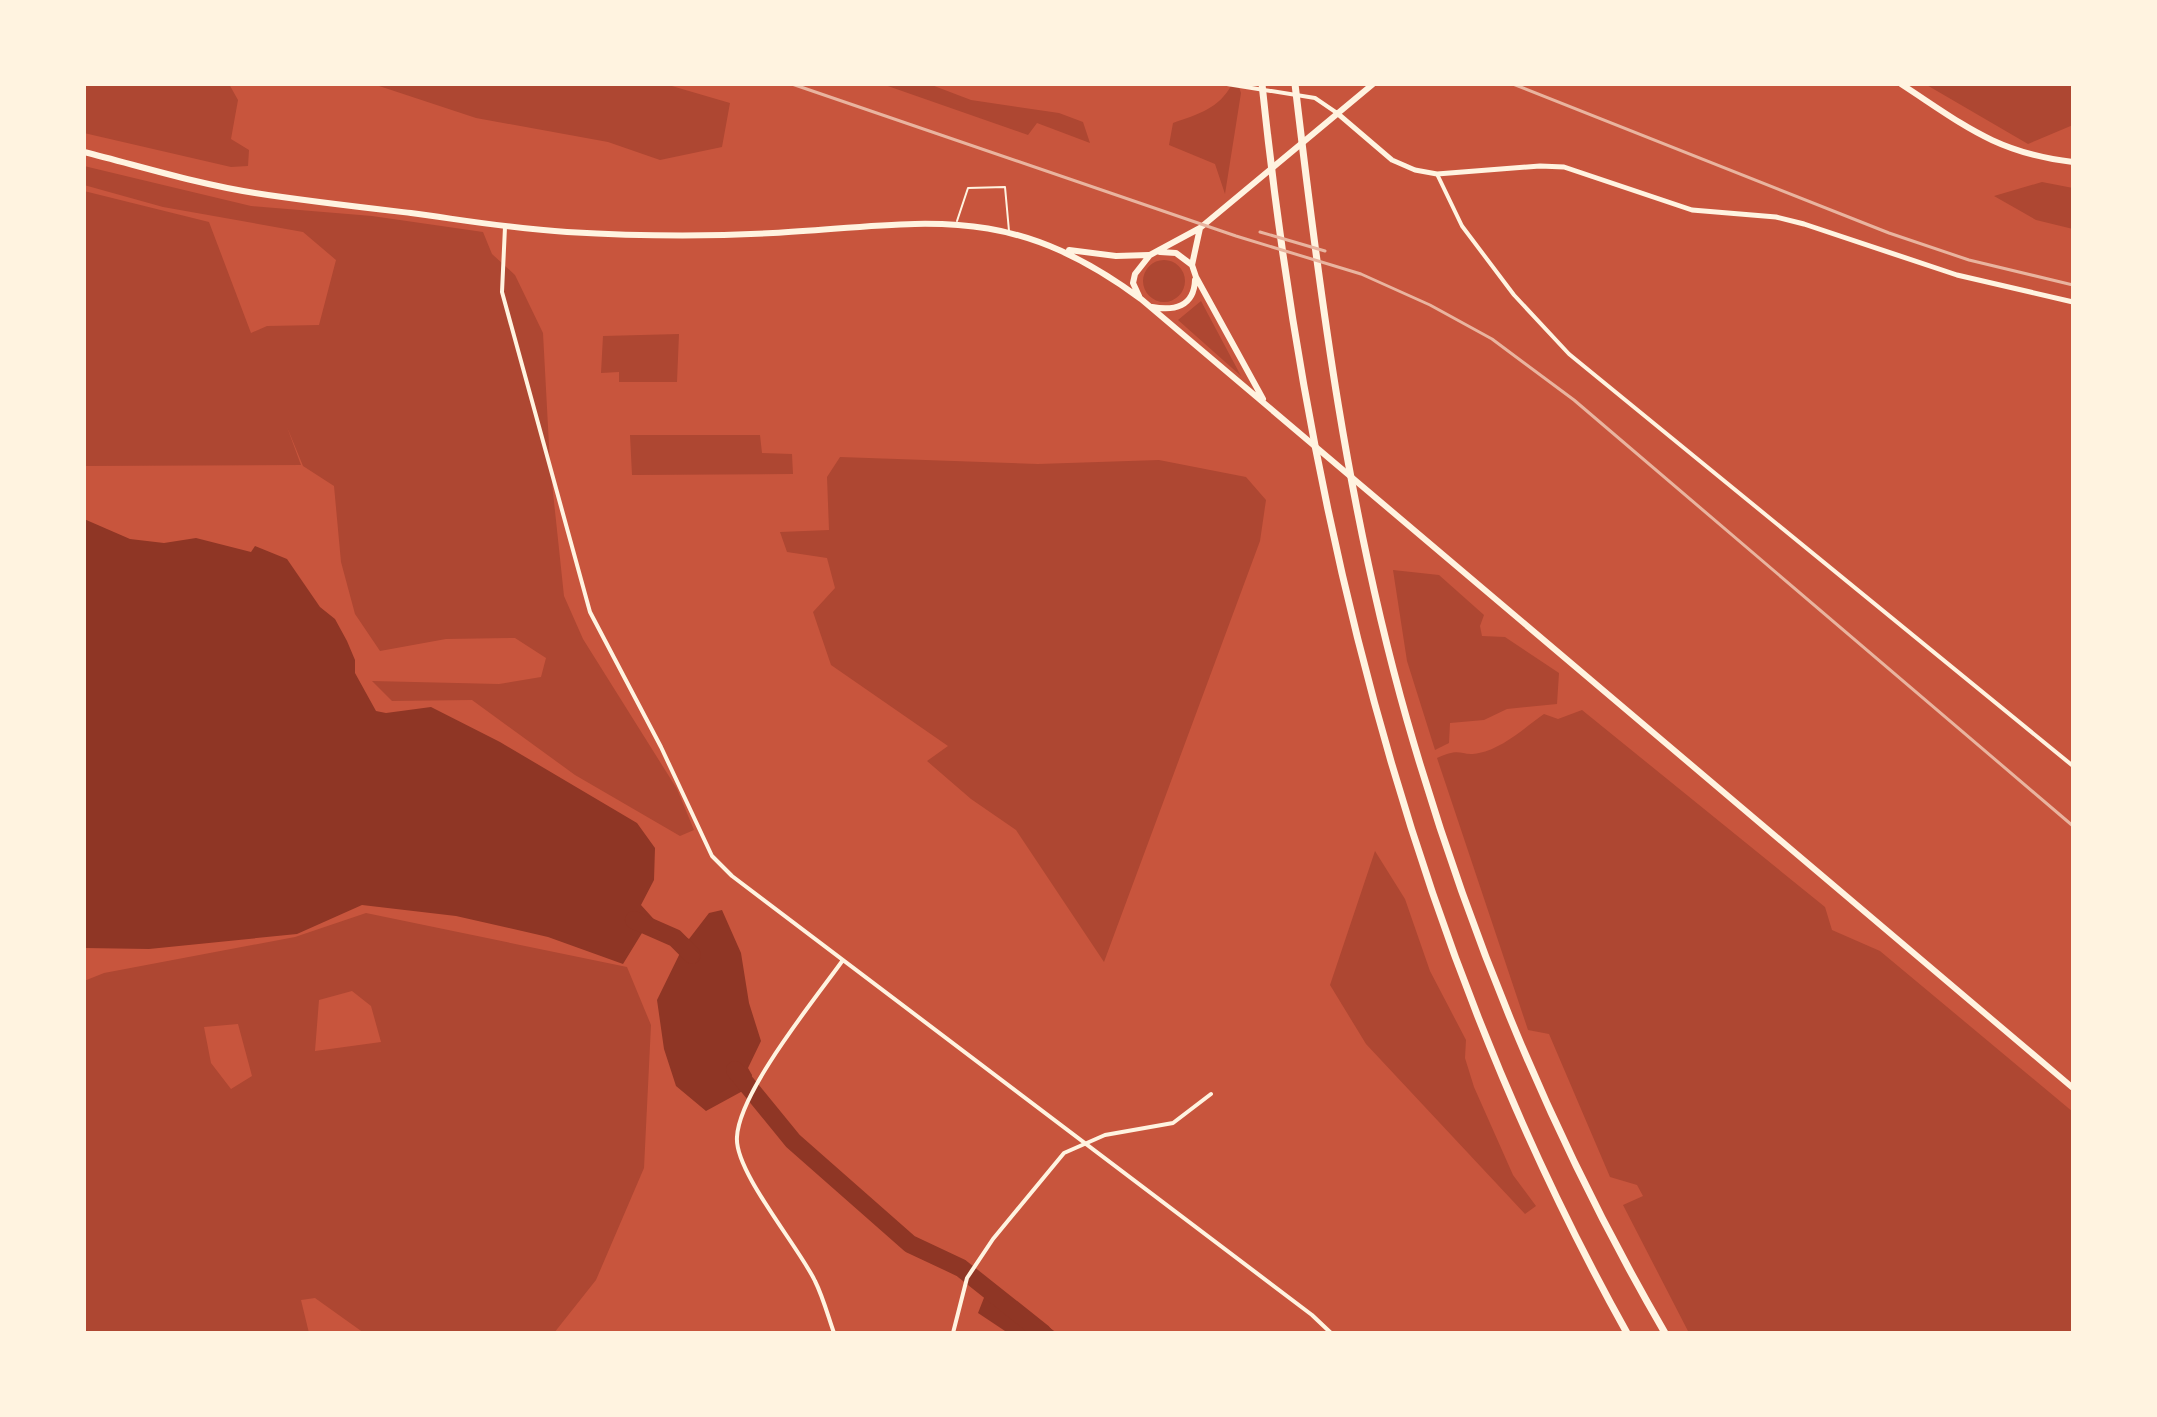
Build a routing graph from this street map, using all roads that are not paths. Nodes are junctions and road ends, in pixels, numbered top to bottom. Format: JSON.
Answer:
{"nodes":[{"id":1,"x":1227,"y":84,"type":"edge"},
{"id":2,"x":1262,"y":84,"type":"edge"},
{"id":3,"x":1295,"y":84,"type":"edge"},
{"id":4,"x":1373,"y":84,"type":"edge"},
{"id":5,"x":1901,"y":84,"type":"edge"},
{"id":6,"x":1337,"y":113,"type":"junction"},
{"id":7,"x":84,"y":152,"type":"edge"},
{"id":8,"x":2073,"y":162,"type":"edge"},
{"id":9,"x":1437,"y":174,"type":"junction"},
{"id":10,"x":957,"y":222,"type":"junction"},
{"id":11,"x":505,"y":227,"type":"junction"},
{"id":12,"x":1200,"y":228,"type":"junction"},
{"id":13,"x":1009,"y":231,"type":"junction"},
{"id":14,"x":1061,"y":249,"type":"junction"},
{"id":15,"x":1153,"y":254,"type":"junction"},
{"id":16,"x":1192,"y":265,"type":"junction"},
{"id":17,"x":1196,"y":277,"type":"junction"},
{"id":18,"x":1141,"y":299,"type":"junction"},
{"id":19,"x":2073,"y":302,"type":"edge"},
{"id":20,"x":1152,"y":307,"type":"junction"},
{"id":21,"x":1265,"y":402,"type":"junction"},
{"id":22,"x":2073,"y":766,"type":"edge"},
{"id":23,"x":843,"y":960,"type":"junction"},
{"id":24,"x":2073,"y":1088,"type":"edge"},
{"id":25,"x":1211,"y":1094,"type":"dead end"},
{"id":26,"x":1082,"y":1143,"type":"junction"},
{"id":27,"x":834,"y":1333,"type":"edge"},
{"id":28,"x":953,"y":1333,"type":"edge"},
{"id":29,"x":1331,"y":1333,"type":"edge"},
{"id":30,"x":1627,"y":1333,"type":"edge"},
{"id":31,"x":1665,"y":1333,"type":"edge"}],
"edges":[{"from":1,"to":6,"type":"street"},
{"from":2,"to":30,"type":"highway"},
{"from":3,"to":31,"type":"highway"},
{"from":4,"to":6,"type":"main road"},
{"from":5,"to":8,"type":"main road"},
{"from":6,"to":9,"type":"street"},
{"from":6,"to":12,"type":"main road"},
{"from":7,"to":11,"type":"main road"},
{"from":9,"to":19,"type":"street"},
{"from":9,"to":22,"type":"street"},
{"from":10,"to":11,"type":"main road"},
{"from":10,"to":13,"type":"main road"},
{"from":10,"to":13,"type":"lane"},
{"from":11,"to":23,"type":"street"},
{"from":12,"to":15,"type":"main road"},
{"from":12,"to":16,"type":"main road"},
{"from":13,"to":14,"type":"main road"},
{"from":14,"to":15,"type":"main road"},
{"from":14,"to":18,"type":"main road"},
{"from":15,"to":16,"type":"main road"},
{"from":15,"to":18,"type":"main road"},
{"from":16,"to":17,"type":"main road"},
{"from":17,"to":20,"type":"main road"},
{"from":17,"to":21,"type":"main road"},
{"from":18,"to":20,"type":"main road"},
{"from":20,"to":21,"type":"main road"},
{"from":21,"to":24,"type":"main road"},
{"from":23,"to":26,"type":"street"},
{"from":23,"to":27,"type":"street"},
{"from":25,"to":26,"type":"street"},
{"from":26,"to":28,"type":"street"},
{"from":26,"to":29,"type":"street"}]}
